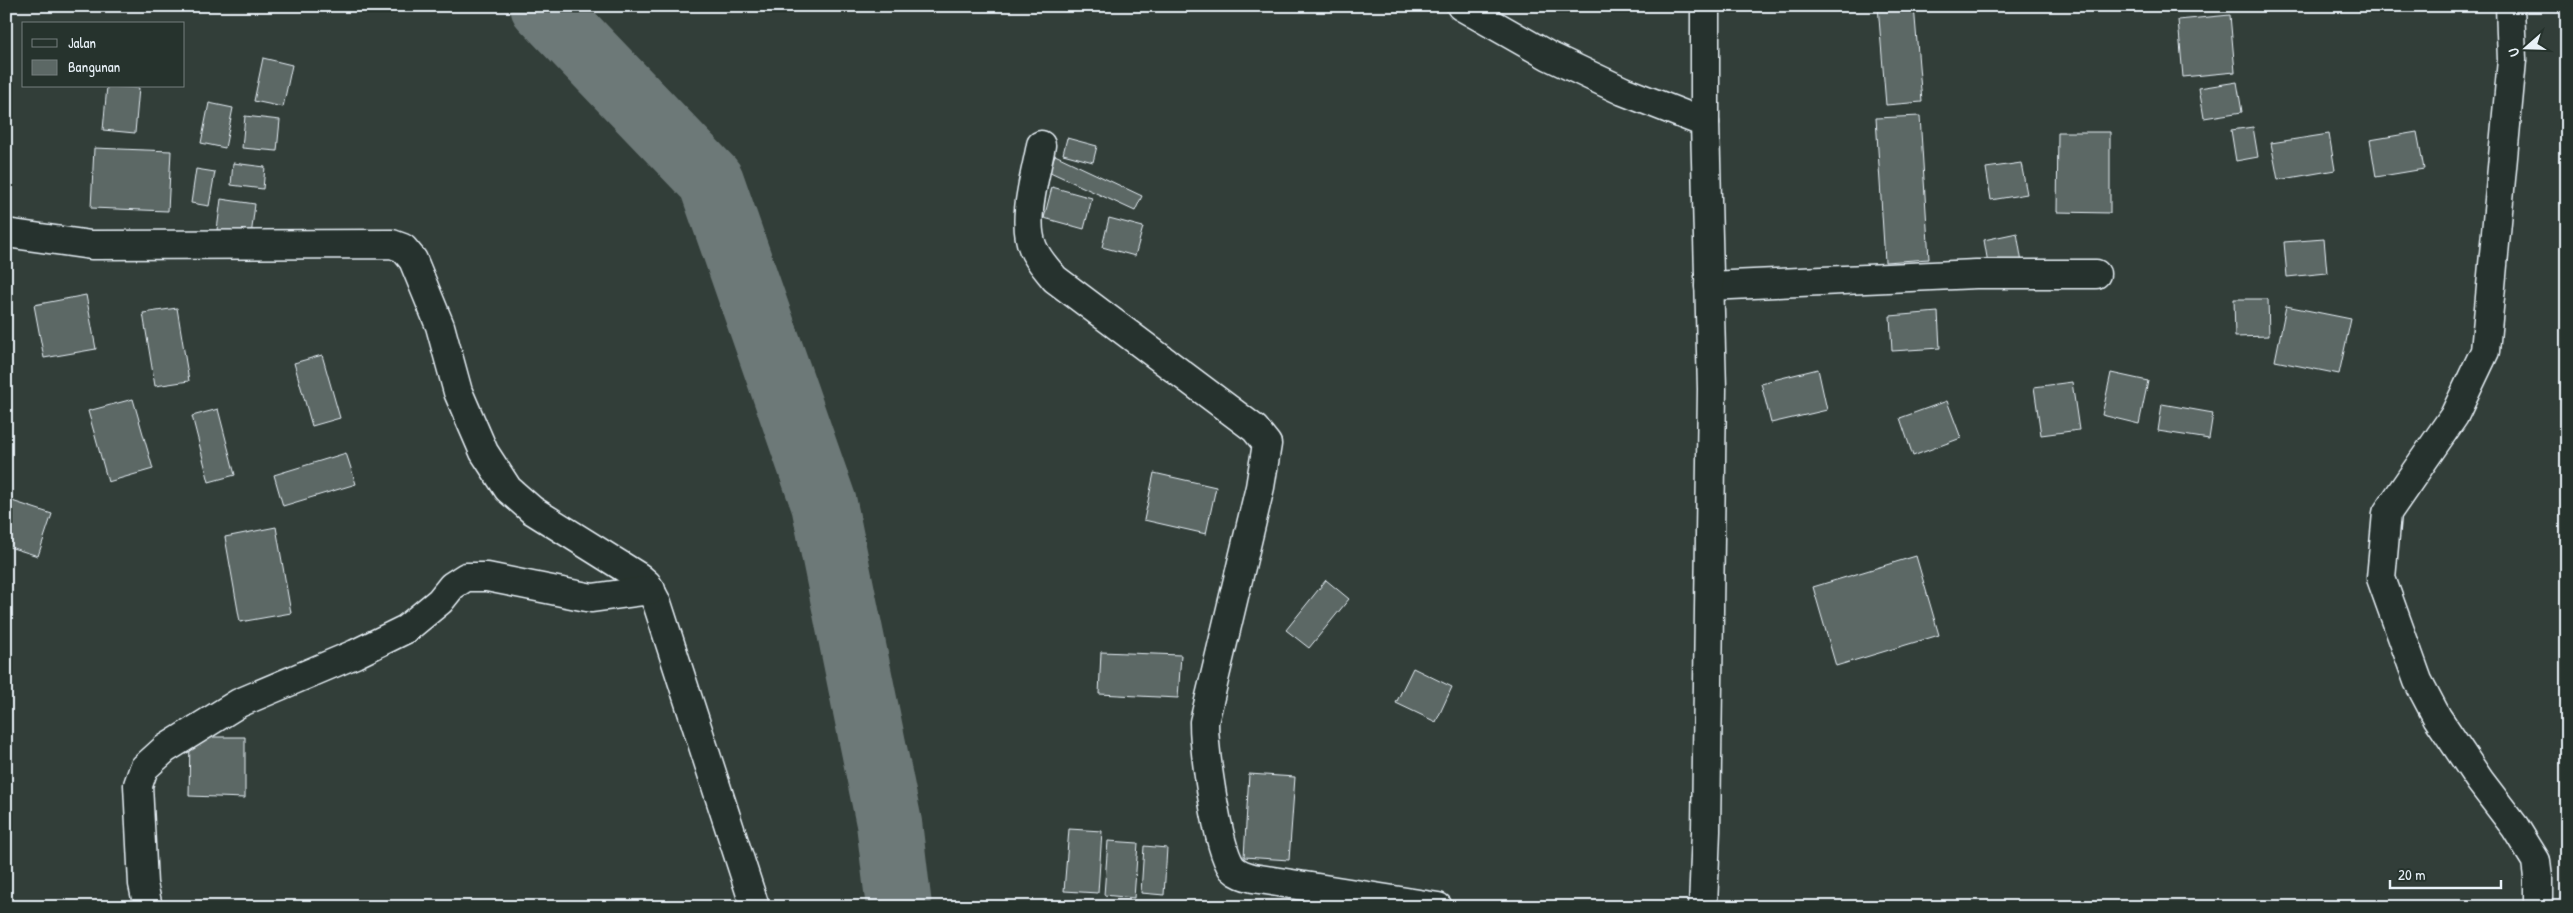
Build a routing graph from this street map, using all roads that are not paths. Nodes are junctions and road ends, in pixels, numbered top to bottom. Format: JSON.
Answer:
{"nodes":[{"id":1,"x":1461,"y":6,"type":"edge"},
{"id":2,"x":1705,"y":6,"type":"edge"},
{"id":3,"x":2510,"y":6,"type":"edge"},
{"id":4,"x":1705,"y":122,"type":"junction"},
{"id":5,"x":1041,"y":145,"type":"dead end"},
{"id":6,"x":6,"y":233,"type":"edge"},
{"id":7,"x":2096,"y":274,"type":"dead end"},
{"id":8,"x":1709,"y":286,"type":"junction"},
{"id":9,"x":651,"y":590,"type":"junction"},
{"id":10,"x":148,"y":907,"type":"edge"},
{"id":11,"x":754,"y":907,"type":"edge"},
{"id":12,"x":1438,"y":907,"type":"edge"},
{"id":13,"x":1703,"y":907,"type":"edge"},
{"id":14,"x":2538,"y":907,"type":"edge"}],
"edges":[{"from":1,"to":4,"type":"street"},
{"from":2,"to":4,"type":"street"},
{"from":3,"to":14,"type":"street"},
{"from":4,"to":8,"type":"street"},
{"from":5,"to":12,"type":"street"},
{"from":6,"to":9,"type":"street"},
{"from":7,"to":8,"type":"street"},
{"from":8,"to":13,"type":"street"},
{"from":9,"to":10,"type":"street"},
{"from":9,"to":11,"type":"street"}]}
